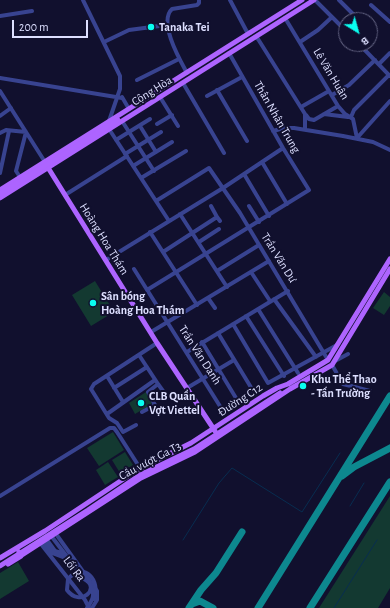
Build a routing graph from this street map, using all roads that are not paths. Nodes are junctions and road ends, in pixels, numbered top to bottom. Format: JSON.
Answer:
{"nodes":[{"id":1,"x":83,"y":0,"type":"edge"},
{"id":2,"x":199,"y":0,"type":"edge"},
{"id":3,"x":230,"y":0,"type":"edge"},
{"id":4,"x":302,"y":0,"type":"edge"},
{"id":5,"x":308,"y":0,"type":"edge"},
{"id":6,"x":314,"y":0,"type":"edge"},
{"id":7,"x":339,"y":0,"type":"edge"},
{"id":8,"x":371,"y":5,"type":"dead end"},
{"id":9,"x":32,"y":11,"type":"dead end"},
{"id":10,"x":351,"y":12,"type":"edge"},
{"id":11,"x":0,"y":16,"type":"edge"},
{"id":12,"x":332,"y":17,"type":"junction"},
{"id":13,"x":285,"y":18,"type":"junction"},
{"id":14,"x":390,"y":22,"type":"edge"},
{"id":15,"x":338,"y":23,"type":"edge"},
{"id":16,"x":167,"y":25,"type":"junction"},
{"id":17,"x":251,"y":34,"type":"junction"},
{"id":18,"x":104,"y":42,"type":"junction"},
{"id":19,"x":300,"y":42,"type":"junction"},
{"id":20,"x":367,"y":52,"type":"edge"},
{"id":21,"x":390,"y":52,"type":"edge"},
{"id":22,"x":229,"y":53,"type":"junction"},
{"id":23,"x":179,"y":59,"type":"junction"},
{"id":24,"x":375,"y":60,"type":"junction"},
{"id":25,"x":378,"y":64,"type":"junction"},
{"id":26,"x":187,"y":73,"type":"junction"},
{"id":27,"x":390,"y":75,"type":"edge"},
{"id":28,"x":242,"y":77,"type":"junction"},
{"id":29,"x":0,"y":78,"type":"edge"},
{"id":30,"x":138,"y":80,"type":"dead end"},
{"id":31,"x":183,"y":82,"type":"junction"},
{"id":32,"x":218,"y":90,"type":"junction"},
{"id":33,"x":0,"y":91,"type":"edge"},
{"id":34,"x":329,"y":91,"type":"junction"},
{"id":35,"x":332,"y":95,"type":"junction"},
{"id":36,"x":120,"y":96,"type":"junction"},
{"id":37,"x":207,"y":96,"type":"dead end"},
{"id":38,"x":160,"y":97,"type":"junction"},
{"id":39,"x":390,"y":101,"type":"edge"},
{"id":40,"x":338,"y":106,"type":"junction"},
{"id":41,"x":301,"y":107,"type":"junction"},
{"id":42,"x":11,"y":108,"type":"junction"},
{"id":43,"x":129,"y":109,"type":"junction"},
{"id":44,"x":305,"y":114,"type":"junction"},
{"id":45,"x":324,"y":114,"type":"junction"},
{"id":46,"x":172,"y":115,"type":"junction"},
{"id":47,"x":0,"y":116,"type":"edge"},
{"id":48,"x":350,"y":117,"type":"junction"},
{"id":49,"x":150,"y":119,"type":"dead end"},
{"id":50,"x":316,"y":119,"type":"junction"},
{"id":51,"x":109,"y":121,"type":"junction"},
{"id":52,"x":120,"y":121,"type":"junction"},
{"id":53,"x":157,"y":124,"type":"dead end"},
{"id":54,"x":140,"y":126,"type":"junction"},
{"id":55,"x":178,"y":126,"type":"dead end"},
{"id":56,"x":306,"y":127,"type":"junction"},
{"id":57,"x":109,"y":129,"type":"junction"},
{"id":58,"x":9,"y":131,"type":"junction"},
{"id":59,"x":273,"y":131,"type":"junction"},
{"id":60,"x":26,"y":132,"type":"junction"},
{"id":61,"x":130,"y":132,"type":"junction"},
{"id":62,"x":161,"y":132,"type":"dead end"},
{"id":63,"x":0,"y":133,"type":"edge"},
{"id":64,"x":357,"y":138,"type":"junction"},
{"id":65,"x":116,"y":140,"type":"junction"},
{"id":66,"x":148,"y":140,"type":"junction"},
{"id":67,"x":247,"y":141,"type":"dead end"},
{"id":68,"x":172,"y":142,"type":"dead end"},
{"id":69,"x":138,"y":146,"type":"junction"},
{"id":70,"x":283,"y":148,"type":"junction"},
{"id":71,"x":390,"y":150,"type":"edge"},
{"id":72,"x":186,"y":151,"type":"dead end"},
{"id":73,"x":60,"y":152,"type":"junction"},
{"id":74,"x":156,"y":152,"type":"junction"},
{"id":75,"x":224,"y":153,"type":"dead end"},
{"id":76,"x":126,"y":155,"type":"junction"},
{"id":77,"x":64,"y":158,"type":"junction"},
{"id":78,"x":146,"y":158,"type":"junction"},
{"id":79,"x":44,"y":162,"type":"junction"},
{"id":80,"x":262,"y":162,"type":"junction"},
{"id":81,"x":133,"y":166,"type":"junction"},
{"id":82,"x":48,"y":168,"type":"junction"},
{"id":83,"x":154,"y":170,"type":"junction"},
{"id":84,"x":30,"y":171,"type":"junction"},
{"id":85,"x":0,"y":173,"type":"edge"},
{"id":86,"x":244,"y":174,"type":"junction"},
{"id":87,"x":33,"y":177,"type":"junction"},
{"id":88,"x":20,"y":178,"type":"junction"},
{"id":89,"x":142,"y":178,"type":"junction"},
{"id":90,"x":223,"y":188,"type":"junction"},
{"id":91,"x":0,"y":190,"type":"edge"},
{"id":92,"x":0,"y":194,"type":"edge"},
{"id":93,"x":65,"y":195,"type":"junction"},
{"id":94,"x":0,"y":198,"type":"edge"},
{"id":95,"x":156,"y":201,"type":"junction"},
{"id":96,"x":287,"y":204,"type":"junction"},
{"id":97,"x":211,"y":206,"type":"dead end"},
{"id":98,"x":249,"y":206,"type":"dead end"},
{"id":99,"x":180,"y":214,"type":"junction"},
{"id":100,"x":217,"y":216,"type":"junction"},
{"id":101,"x":269,"y":216,"type":"junction"},
{"id":102,"x":169,"y":221,"type":"junction"},
{"id":103,"x":220,"y":221,"type":"dead end"},
{"id":104,"x":259,"y":222,"type":"junction"},
{"id":105,"x":248,"y":228,"type":"junction"},
{"id":106,"x":219,"y":229,"type":"dead end"},
{"id":107,"x":150,"y":232,"type":"junction"},
{"id":108,"x":193,"y":233,"type":"junction"},
{"id":109,"x":199,"y":242,"type":"junction"},
{"id":110,"x":259,"y":245,"type":"junction"},
{"id":111,"x":163,"y":252,"type":"junction"},
{"id":112,"x":207,"y":254,"type":"junction"},
{"id":113,"x":390,"y":259,"type":"edge"},
{"id":114,"x":106,"y":260,"type":"junction"},
{"id":115,"x":269,"y":261,"type":"junction"},
{"id":116,"x":134,"y":269,"type":"dead end"},
{"id":117,"x":390,"y":269,"type":"edge"},
{"id":118,"x":217,"y":271,"type":"junction"},
{"id":119,"x":177,"y":272,"type":"junction"},
{"id":120,"x":251,"y":272,"type":"junction"},
{"id":121,"x":227,"y":287,"type":"junction"},
{"id":122,"x":147,"y":290,"type":"junction"},
{"id":123,"x":288,"y":291,"type":"junction"},
{"id":124,"x":208,"y":298,"type":"junction"},
{"id":125,"x":272,"y":300,"type":"junction"},
{"id":126,"x":197,"y":305,"type":"junction"},
{"id":127,"x":215,"y":308,"type":"dead end"},
{"id":128,"x":258,"y":309,"type":"junction"},
{"id":129,"x":246,"y":316,"type":"junction"},
{"id":130,"x":167,"y":323,"type":"junction"},
{"id":131,"x":233,"y":324,"type":"junction"},
{"id":132,"x":151,"y":332,"type":"junction"},
{"id":133,"x":218,"y":333,"type":"junction"},
{"id":134,"x":202,"y":342,"type":"junction"},
{"id":135,"x":157,"y":344,"type":"junction"},
{"id":136,"x":337,"y":345,"type":"junction"},
{"id":137,"x":186,"y":352,"type":"junction"},
{"id":138,"x":324,"y":352,"type":"junction"},
{"id":139,"x":348,"y":354,"type":"dead end"},
{"id":140,"x":139,"y":355,"type":"junction"},
{"id":141,"x":316,"y":358,"type":"junction"},
{"id":142,"x":234,"y":360,"type":"junction"},
{"id":143,"x":328,"y":360,"type":"junction"},
{"id":144,"x":333,"y":363,"type":"junction"},
{"id":145,"x":147,"y":367,"type":"junction"},
{"id":146,"x":219,"y":369,"type":"junction"},
{"id":147,"x":297,"y":371,"type":"junction"},
{"id":148,"x":107,"y":376,"type":"junction"},
{"id":149,"x":284,"y":376,"type":"junction"},
{"id":150,"x":203,"y":378,"type":"junction"},
{"id":151,"x":155,"y":380,"type":"junction"},
{"id":152,"x":158,"y":384,"type":"junction"},
{"id":153,"x":289,"y":387,"type":"junction"},
{"id":154,"x":114,"y":388,"type":"junction"},
{"id":155,"x":187,"y":388,"type":"junction"},
{"id":156,"x":370,"y":391,"type":"dead end"},
{"id":157,"x":279,"y":392,"type":"junction"},
{"id":158,"x":255,"y":394,"type":"dead end"},
{"id":159,"x":172,"y":396,"type":"dead end"},
{"id":160,"x":123,"y":402,"type":"junction"},
{"id":161,"x":239,"y":403,"type":"dead end"},
{"id":162,"x":223,"y":411,"type":"dead end"},
{"id":163,"x":142,"y":412,"type":"dead end"},
{"id":164,"x":107,"y":414,"type":"junction"},
{"id":165,"x":136,"y":425,"type":"dead end"},
{"id":166,"x":214,"y":429,"type":"junction"},
{"id":167,"x":219,"y":437,"type":"junction"},
{"id":168,"x":140,"y":468,"type":"junction"},
{"id":169,"x":0,"y":496,"type":"edge"},
{"id":170,"x":90,"y":501,"type":"junction"},
{"id":171,"x":94,"y":510,"type":"junction"},
{"id":172,"x":45,"y":531,"type":"junction"},
{"id":173,"x":36,"y":536,"type":"junction"},
{"id":174,"x":49,"y":538,"type":"junction"},
{"id":175,"x":17,"y":548,"type":"junction"},
{"id":176,"x":64,"y":554,"type":"junction"},
{"id":177,"x":22,"y":556,"type":"junction"},
{"id":178,"x":0,"y":558,"type":"edge"},
{"id":179,"x":68,"y":559,"type":"junction"},
{"id":180,"x":0,"y":562,"type":"edge"},
{"id":181,"x":0,"y":567,"type":"edge"},
{"id":182,"x":85,"y":578,"type":"junction"},
{"id":183,"x":89,"y":608,"type":"edge"}],
"edges":[{"from":1,"to":18,"type":"street"},
{"from":2,"to":16,"type":"street"},
{"from":3,"to":17,"type":"street"},
{"from":4,"to":17,"type":"main road","name":"Cộng Hòa"},
{"from":5,"to":17,"type":"main road","name":"Cộng Hòa"},
{"from":6,"to":12,"type":"street"},
{"from":6,"to":13,"type":"main road","name":"Cộng Hòa"},
{"from":7,"to":10,"type":"street"},
{"from":8,"to":14,"type":"street"},
{"from":9,"to":11,"type":"street"},
{"from":12,"to":15,"type":"street"},
{"from":12,"to":19,"type":"street"},
{"from":13,"to":17,"type":"main road","name":"Cộng Hòa"},
{"from":13,"to":19,"type":"street","name":"Lê Văn Huân"},
{"from":16,"to":18,"type":"street"},
{"from":16,"to":23,"type":"street"},
{"from":17,"to":22,"type":"main road","name":"Cộng Hòa"},
{"from":17,"to":26,"type":"main road","name":"Cộng Hòa"},
{"from":17,"to":41,"type":"street"},
{"from":17,"to":52,"type":"main road","name":"Cộng Hòa"},
{"from":18,"to":36,"type":"street"},
{"from":19,"to":34,"type":"street","name":"Lê Văn Huân"},
{"from":20,"to":24,"type":"street"},
{"from":21,"to":25,"type":"street"},
{"from":22,"to":28,"type":"street","name":"Thân Nhân Trung"},
{"from":22,"to":31,"type":"main road","name":"Cộng Hòa"},
{"from":23,"to":26,"type":"street"},
{"from":23,"to":30,"type":"street"},
{"from":24,"to":25,"type":"street"},
{"from":24,"to":35,"type":"street"},
{"from":25,"to":27,"type":"street"},
{"from":26,"to":43,"type":"main road","name":"Cộng Hòa"},
{"from":27,"to":48,"type":"street"},
{"from":28,"to":32,"type":"street"},
{"from":28,"to":59,"type":"street","name":"Thân Nhân Trung"},
{"from":29,"to":36,"type":"street"},
{"from":31,"to":38,"type":"main road","name":"Cộng Hòa"},
{"from":31,"to":75,"type":"street"},
{"from":32,"to":37,"type":"street"},
{"from":32,"to":67,"type":"street"},
{"from":33,"to":42,"type":"street","name":"Hoàng Hoa Thám"},
{"from":34,"to":35,"type":"street","name":"Lê Văn Huân"},
{"from":34,"to":41,"type":"street"},
{"from":35,"to":40,"type":"street","name":"Lê Văn Huân"},
{"from":36,"to":43,"type":"street"},
{"from":36,"to":51,"type":"street"},
{"from":38,"to":46,"type":"street"},
{"from":38,"to":52,"type":"main road","name":"Cộng Hòa"},
{"from":39,"to":64,"type":"street"},
{"from":40,"to":45,"type":"street"},
{"from":40,"to":48,"type":"street","name":"Lê Văn Huân"},
{"from":41,"to":44,"type":"street"},
{"from":42,"to":47,"type":"street"},
{"from":42,"to":60,"type":"street","name":"Hoàng Hoa Thám"},
{"from":43,"to":51,"type":"main road","name":"Cộng Hòa"},
{"from":44,"to":50,"type":"street"},
{"from":44,"to":56,"type":"street"},
{"from":45,"to":48,"type":"street"},
{"from":45,"to":50,"type":"street"},
{"from":46,"to":53,"type":"street"},
{"from":46,"to":55,"type":"street"},
{"from":48,"to":64,"type":"street","name":"Lê Văn Huân"},
{"from":49,"to":54,"type":"street"},
{"from":50,"to":56,"type":"street"},
{"from":51,"to":73,"type":"main road","name":"Cộng Hòa"},
{"from":52,"to":57,"type":"main road","name":"Cộng Hòa"},
{"from":52,"to":61,"type":"street"},
{"from":52,"to":92,"type":"main road","bridge":true},
{"from":54,"to":61,"type":"street"},
{"from":54,"to":66,"type":"street"},
{"from":56,"to":59,"type":"street"},
{"from":56,"to":64,"type":"street"},
{"from":57,"to":65,"type":"street"},
{"from":57,"to":77,"type":"main road","name":"Cộng Hòa"},
{"from":58,"to":60,"type":"street"},
{"from":58,"to":63,"type":"street"},
{"from":58,"to":85,"type":"street"},
{"from":59,"to":70,"type":"street","name":"Thân Nhân Trung"},
{"from":60,"to":79,"type":"street","name":"Hoàng Hoa Thám"},
{"from":60,"to":88,"type":"street"},
{"from":61,"to":65,"type":"street"},
{"from":61,"to":69,"type":"street"},
{"from":62,"to":66,"type":"street"},
{"from":64,"to":71,"type":"street"},
{"from":65,"to":76,"type":"street"},
{"from":66,"to":69,"type":"street"},
{"from":66,"to":74,"type":"street"},
{"from":68,"to":74,"type":"street"},
{"from":69,"to":76,"type":"street"},
{"from":69,"to":78,"type":"street"},
{"from":70,"to":80,"type":"street"},
{"from":70,"to":96,"type":"street","name":"Thân Nhân Trung"},
{"from":72,"to":83,"type":"street"},
{"from":73,"to":77,"type":"main road"},
{"from":73,"to":79,"type":"main road","name":"Cộng Hòa"},
{"from":74,"to":78,"type":"street"},
{"from":76,"to":81,"type":"street"},
{"from":76,"to":93,"type":"street"},
{"from":77,"to":82,"type":"main road","name":"Cộng Hòa"},
{"from":78,"to":81,"type":"street"},
{"from":78,"to":83,"type":"street"},
{"from":79,"to":82,"type":"main road","name":"Hoàng Hoa Thám"},
{"from":79,"to":84,"type":"main road","name":"Cộng Hòa"},
{"from":80,"to":86,"type":"street"},
{"from":80,"to":96,"type":"street"},
{"from":81,"to":89,"type":"street"},
{"from":82,"to":87,"type":"main road","name":"Cộng Hòa"},
{"from":82,"to":93,"type":"main road","name":"Hoàng Hoa Thám"},
{"from":83,"to":89,"type":"street"},
{"from":84,"to":87,"type":"main road"},
{"from":84,"to":88,"type":"main road","name":"Cộng Hòa"},
{"from":86,"to":90,"type":"street"},
{"from":86,"to":101,"type":"street"},
{"from":87,"to":94,"type":"main road","name":"Cộng Hòa"},
{"from":88,"to":91,"type":"main road","name":"Cộng Hòa"},
{"from":89,"to":95,"type":"street"},
{"from":90,"to":95,"type":"street","name":"Trần Văn Dư"},
{"from":90,"to":99,"type":"street"},
{"from":90,"to":105,"type":"street","name":"Trần Văn Dư"},
{"from":93,"to":114,"type":"main road","name":"Hoàng Hoa Thám"},
{"from":95,"to":102,"type":"street"},
{"from":96,"to":101,"type":"street"},
{"from":97,"to":100,"type":"street"},
{"from":98,"to":104,"type":"street"},
{"from":99,"to":102,"type":"street"},
{"from":99,"to":108,"type":"street"},
{"from":100,"to":103,"type":"street"},
{"from":100,"to":108,"type":"street"},
{"from":101,"to":104,"type":"street"},
{"from":102,"to":107,"type":"street"},
{"from":104,"to":105,"type":"street"},
{"from":105,"to":110,"type":"street","name":"Trần Văn Dư"},
{"from":105,"to":112,"type":"street"},
{"from":106,"to":109,"type":"street"},
{"from":107,"to":111,"type":"street"},
{"from":107,"to":114,"type":"street"},
{"from":108,"to":109,"type":"street"},
{"from":108,"to":111,"type":"street"},
{"from":109,"to":112,"type":"street"},
{"from":110,"to":115,"type":"street","name":"Trần Văn Dư"},
{"from":110,"to":118,"type":"street"},
{"from":111,"to":119,"type":"street"},
{"from":112,"to":118,"type":"street"},
{"from":112,"to":119,"type":"street"},
{"from":113,"to":136,"type":"main road","name":"Đường C12"},
{"from":114,"to":132,"type":"main road","name":"Hoàng Hoa Thám"},
{"from":115,"to":120,"type":"street"},
{"from":115,"to":123,"type":"street","name":"Trần Văn Dư"},
{"from":116,"to":122,"type":"street","name":"Trần Văn Danh"},
{"from":117,"to":144,"type":"main road","name":"Đường C12"},
{"from":118,"to":121,"type":"street"},
{"from":119,"to":122,"type":"street"},
{"from":119,"to":126,"type":"street"},
{"from":120,"to":121,"type":"street"},
{"from":120,"to":125,"type":"street"},
{"from":121,"to":124,"type":"street"},
{"from":122,"to":130,"type":"street","name":"Trần Văn Danh"},
{"from":123,"to":125,"type":"street"},
{"from":123,"to":138,"type":"street","name":"Trần Văn Dư"},
{"from":124,"to":126,"type":"street"},
{"from":124,"to":127,"type":"street"},
{"from":125,"to":128,"type":"street"},
{"from":125,"to":141,"type":"street"},
{"from":126,"to":130,"type":"street"},
{"from":128,"to":129,"type":"street"},
{"from":128,"to":147,"type":"street"},
{"from":129,"to":131,"type":"street"},
{"from":129,"to":149,"type":"street"},
{"from":130,"to":132,"type":"street"},
{"from":130,"to":137,"type":"street","name":"Trần Văn Danh"},
{"from":131,"to":133,"type":"street"},
{"from":131,"to":149,"type":"street"},
{"from":132,"to":135,"type":"main road","name":"Hoàng Hoa Thám"},
{"from":133,"to":134,"type":"street"},
{"from":133,"to":142,"type":"street"},
{"from":134,"to":137,"type":"street"},
{"from":134,"to":146,"type":"street"},
{"from":135,"to":140,"type":"street"},
{"from":135,"to":155,"type":"main road","name":"Hoàng Hoa Thám"},
{"from":136,"to":138,"type":"street"},
{"from":136,"to":143,"type":"main road","name":"Đường C12"},
{"from":137,"to":150,"type":"street","name":"Trần Văn Danh"},
{"from":138,"to":141,"type":"street"},
{"from":138,"to":143,"type":"street","name":"Trần Văn Dư"},
{"from":139,"to":144,"type":"street"},
{"from":140,"to":145,"type":"street"},
{"from":140,"to":148,"type":"street"},
{"from":141,"to":147,"type":"street"},
{"from":142,"to":146,"type":"street"},
{"from":142,"to":158,"type":"street"},
{"from":143,"to":153,"type":"main road","name":"Đường C12"},
{"from":144,"to":153,"type":"main road","name":"Đường C12"},
{"from":144,"to":156,"type":"street"},
{"from":145,"to":151,"type":"street"},
{"from":145,"to":154,"type":"street"},
{"from":146,"to":150,"type":"street"},
{"from":146,"to":161,"type":"street"},
{"from":147,"to":149,"type":"street"},
{"from":148,"to":154,"type":"street"},
{"from":148,"to":164,"type":"street"},
{"from":150,"to":155,"type":"street"},
{"from":150,"to":162,"type":"street","name":"Trần Văn Danh"},
{"from":151,"to":152,"type":"street"},
{"from":151,"to":160,"type":"street"},
{"from":152,"to":159,"type":"street"},
{"from":152,"to":163,"type":"street"},
{"from":153,"to":157,"type":"main road","name":"Cầu vượt Ga T3"},
{"from":153,"to":166,"type":"main road","name":"Đường C12"},
{"from":153,"to":167,"type":"main road","name":"Đường C12"},
{"from":154,"to":160,"type":"street"},
{"from":155,"to":166,"type":"main road","name":"Hoàng Hoa Thám"},
{"from":157,"to":180,"type":"main road","name":"Cầu vượt Ga T3","bridge":true},
{"from":157,"to":181,"type":"main road","name":"Cầu vượt Ga T3","bridge":true},
{"from":160,"to":164,"type":"street"},
{"from":164,"to":165,"type":"street"},
{"from":166,"to":167,"type":"main road","name":"Hoàng Hoa Thám"},
{"from":166,"to":168,"type":"main road","name":"Đường C12"},
{"from":167,"to":171,"type":"main road","name":"Đường C12"},
{"from":168,"to":169,"type":"street"},
{"from":168,"to":170,"type":"main road","name":"Đường C12"},
{"from":170,"to":171,"type":"main road"},
{"from":170,"to":172,"type":"main road","name":"Đường C12"},
{"from":171,"to":174,"type":"main road","name":"Đường C12"},
{"from":172,"to":173,"type":"main road","name":"Đường C12"},
{"from":172,"to":174,"type":"main road"},
{"from":173,"to":174,"type":"main road"},
{"from":173,"to":175,"type":"main road","name":"Đường C12"},
{"from":174,"to":176,"type":"street","name":"Lối Ra"},
{"from":174,"to":176,"type":"street","name":"Lối Ra"},
{"from":174,"to":177,"type":"main road","name":"Đường C12"},
{"from":174,"to":179,"type":"street","name":"Lối Ra"},
{"from":174,"to":182,"type":"street","name":"Lối Ra"},
{"from":174,"to":183,"type":"street","name":"Lối Ra"},
{"from":175,"to":177,"type":"main road"},
{"from":175,"to":178,"type":"main road","name":"Đường C12"},
{"from":176,"to":179,"type":"street","name":"Lối Ra"},
{"from":177,"to":181,"type":"main road","name":"Đường C12"},
{"from":179,"to":182,"type":"street","name":"Lối Ra"},
{"from":182,"to":183,"type":"street","bridge":true},
{"from":182,"to":183,"type":"street","bridge":true}]}
